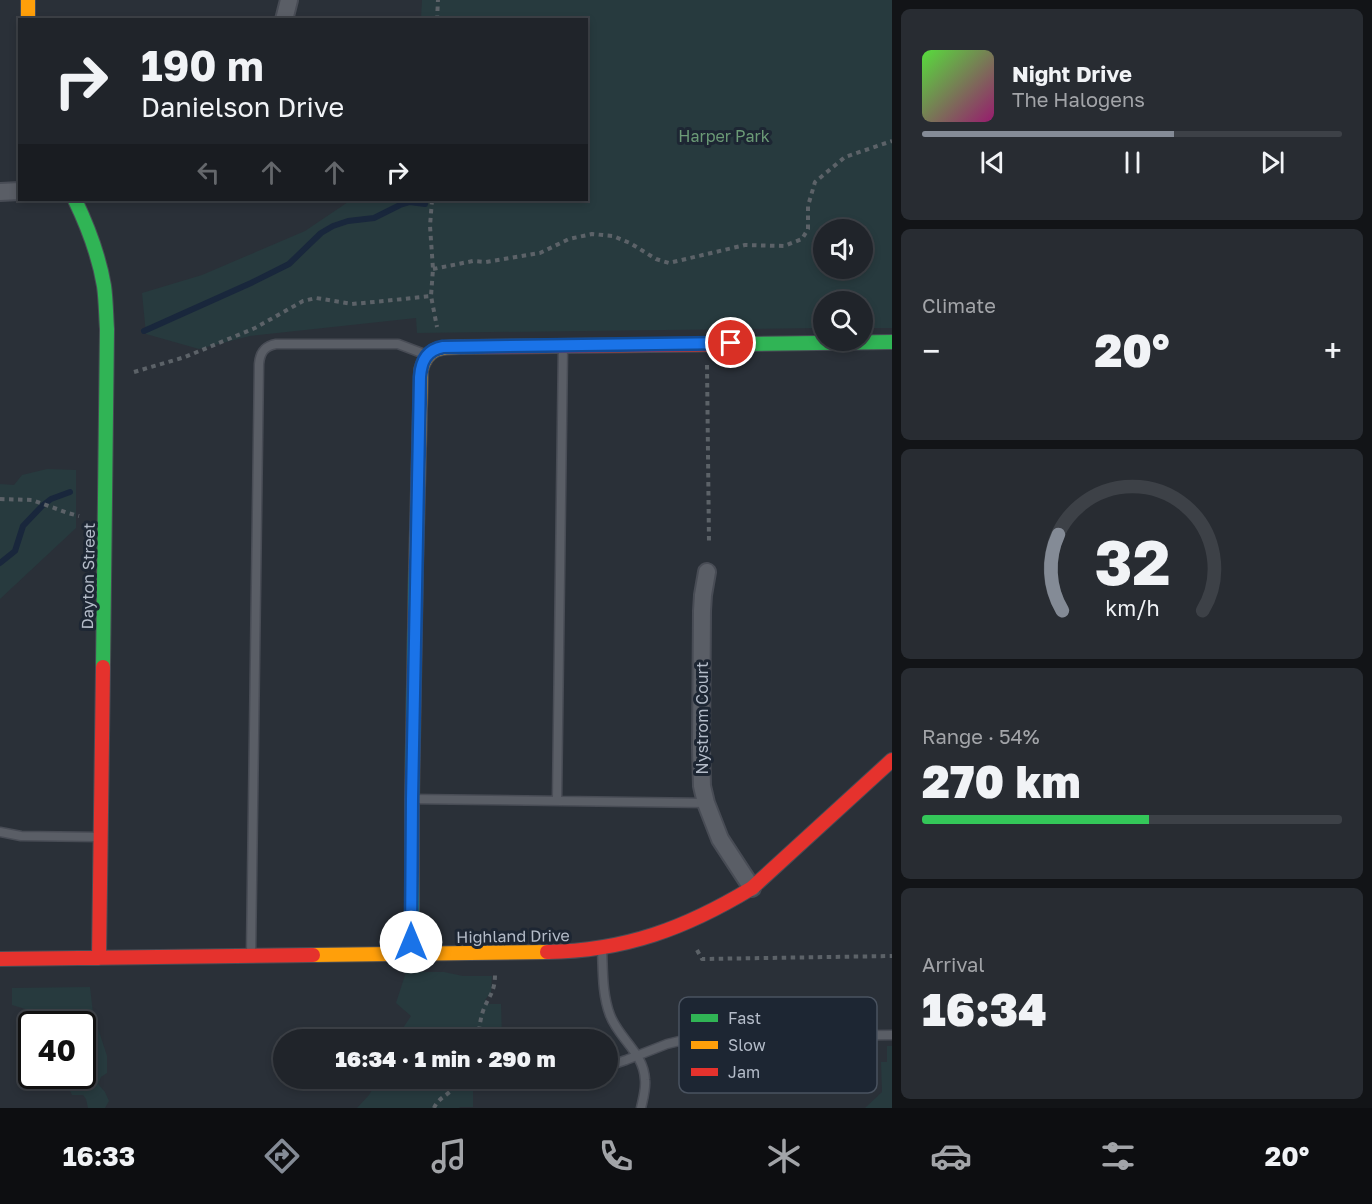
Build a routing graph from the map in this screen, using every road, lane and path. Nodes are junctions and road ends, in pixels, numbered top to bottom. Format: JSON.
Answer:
{"nodes":[{"id":1,"x":28,"y":0,"type":"edge"},
{"id":2,"x":289,"y":0,"type":"edge"},
{"id":3,"x":438,"y":0,"type":"edge"},
{"id":4,"x":28,"y":18,"type":"edge"},
{"id":5,"x":284,"y":18,"type":"edge"},
{"id":6,"x":437,"y":18,"type":"edge"},
{"id":7,"x":892,"y":141,"type":"edge"},
{"id":8,"x":18,"y":191,"type":"edge"},
{"id":9,"x":0,"y":192,"type":"edge"},
{"id":10,"x":76,"y":201,"type":"edge"},
{"id":11,"x":432,"y":201,"type":"edge"},
{"id":12,"x":432,"y":269,"type":"junction"},
{"id":13,"x":431,"y":296,"type":"junction"},
{"id":14,"x":892,"y":342,"type":"edge"},
{"id":15,"x":708,"y":344,"type":"junction"},
{"id":16,"x":563,"y":346,"type":"junction"},
{"id":17,"x":432,"y":352,"type":"junction"},
{"id":18,"x":134,"y":372,"type":"dead end"},
{"id":19,"x":0,"y":500,"type":"edge"},
{"id":20,"x":79,"y":516,"type":"dead end"},
{"id":21,"x":709,"y":543,"type":"dead end"},
{"id":22,"x":707,"y":572,"type":"dead end"},
{"id":23,"x":892,"y":760,"type":"edge"},
{"id":24,"x":412,"y":799,"type":"junction"},
{"id":25,"x":557,"y":801,"type":"junction"},
{"id":26,"x":706,"y":803,"type":"junction"},
{"id":27,"x":0,"y":832,"type":"edge"},
{"id":28,"x":101,"y":837,"type":"junction"},
{"id":29,"x":752,"y":888,"type":"junction"},
{"id":30,"x":602,"y":949,"type":"junction"},
{"id":31,"x":697,"y":950,"type":"dead end"},
{"id":32,"x":412,"y":954,"type":"junction"},
{"id":33,"x":251,"y":956,"type":"junction"},
{"id":34,"x":892,"y":956,"type":"edge"},
{"id":35,"x":99,"y":958,"type":"junction"},
{"id":36,"x":0,"y":959,"type":"edge"},
{"id":37,"x":495,"y":974,"type":"dead end"},
{"id":38,"x":480,"y":1029,"type":"edge"},
{"id":39,"x":877,"y":1035,"type":"edge"},
{"id":40,"x":892,"y":1035,"type":"edge"},
{"id":41,"x":679,"y":1041,"type":"edge"},
{"id":42,"x":638,"y":1055,"type":"junction"},
{"id":43,"x":618,"y":1062,"type":"edge"},
{"id":44,"x":453,"y":1089,"type":"edge"},
{"id":45,"x":434,"y":1108,"type":"edge"},
{"id":46,"x":641,"y":1108,"type":"edge"}],
"edges":[{"from":1,"to":4,"type":"street"},
{"from":2,"to":5,"type":"street"},
{"from":3,"to":6,"type":"path"},
{"from":7,"to":12,"type":"path"},
{"from":8,"to":9,"type":"street"},
{"from":10,"to":28,"type":"street","name":"Dayton Street"},
{"from":11,"to":12,"type":"path"},
{"from":12,"to":13,"type":"path"},
{"from":13,"to":17,"type":"path"},
{"from":13,"to":18,"type":"path"},
{"from":14,"to":15,"type":"street"},
{"from":15,"to":16,"type":"street"},
{"from":15,"to":21,"type":"path"},
{"from":16,"to":17,"type":"street"},
{"from":16,"to":25,"type":"lane"},
{"from":17,"to":24,"type":"street"},
{"from":17,"to":33,"type":"lane"},
{"from":19,"to":20,"type":"path"},
{"from":22,"to":26,"type":"street","name":"Nystrom Court"},
{"from":23,"to":29,"type":"street","name":"Highland Drive"},
{"from":24,"to":25,"type":"lane"},
{"from":24,"to":32,"type":"street"},
{"from":25,"to":26,"type":"lane"},
{"from":26,"to":29,"type":"street","name":"Nystrom Court"},
{"from":27,"to":28,"type":"lane"},
{"from":28,"to":35,"type":"street","name":"Dayton Street"},
{"from":29,"to":30,"type":"street","name":"Highland Drive"},
{"from":30,"to":32,"type":"street","name":"Highland Drive"},
{"from":30,"to":42,"type":"lane"},
{"from":31,"to":34,"type":"path"},
{"from":32,"to":33,"type":"street","name":"Highland Drive"},
{"from":33,"to":35,"type":"street","name":"Highland Drive"},
{"from":35,"to":36,"type":"street","name":"Highland Drive"},
{"from":37,"to":38,"type":"path"},
{"from":39,"to":40,"type":"lane"},
{"from":41,"to":42,"type":"lane"},
{"from":42,"to":43,"type":"lane"},
{"from":42,"to":46,"type":"lane"},
{"from":44,"to":45,"type":"path"}]}
